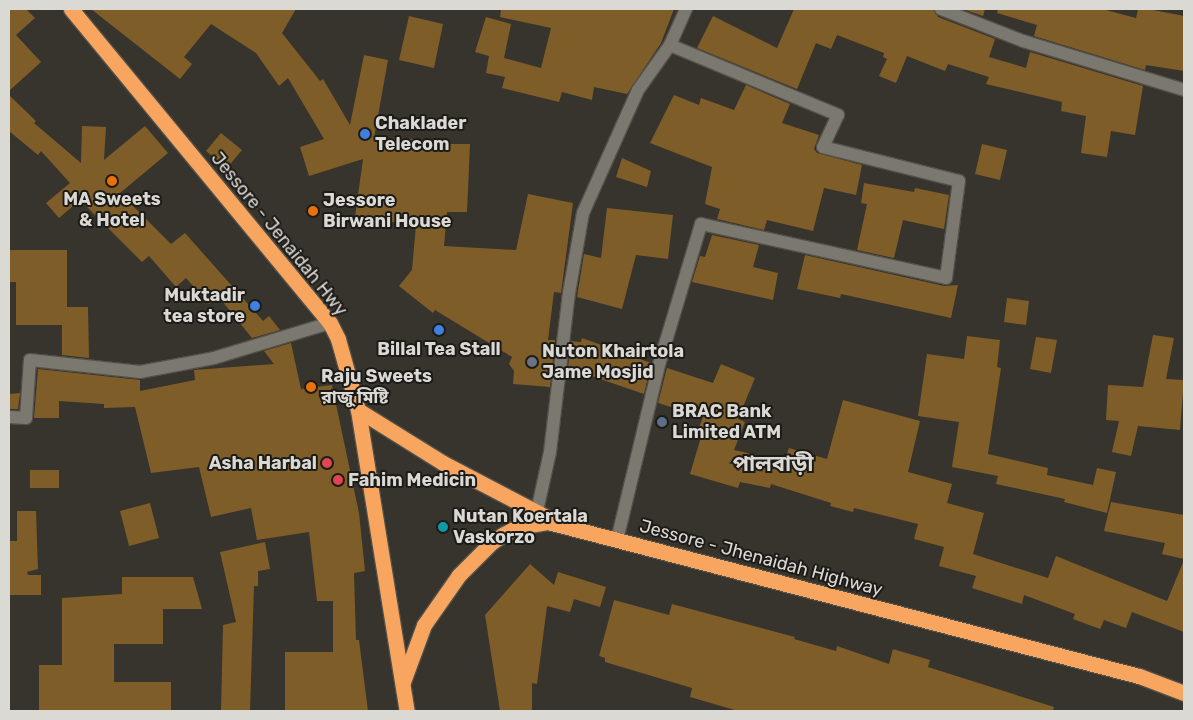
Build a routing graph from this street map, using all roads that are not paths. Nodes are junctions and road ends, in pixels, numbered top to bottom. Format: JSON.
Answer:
{"nodes":[{"id":1,"x":686,"y":9,"type":"edge"},
{"id":2,"x":942,"y":9,"type":"edge"},
{"id":3,"x":76,"y":11,"type":"edge"},
{"id":4,"x":670,"y":45,"type":"junction"},
{"id":5,"x":1184,"y":90,"type":"edge"},
{"id":6,"x":330,"y":323,"type":"junction"},
{"id":7,"x":358,"y":410,"type":"junction"},
{"id":8,"x":9,"y":417,"type":"edge"},
{"id":9,"x":537,"y":511,"type":"junction"},
{"id":10,"x":561,"y":525,"type":"junction"},
{"id":11,"x":617,"y":540,"type":"junction"},
{"id":12,"x":403,"y":682,"type":"junction"},
{"id":13,"x":1184,"y":693,"type":"edge"},
{"id":14,"x":407,"y":711,"type":"edge"}],
"edges":[{"from":1,"to":4,"type":"street"},
{"from":2,"to":5,"type":"street"},
{"from":3,"to":6,"type":"highway","name":"Jessore - Jenaidah Hwy"},
{"from":4,"to":9,"type":"street"},
{"from":4,"to":11,"type":"street"},
{"from":6,"to":7,"type":"highway","name":"Jessore - Jenaidah Hwy"},
{"from":6,"to":8,"type":"street"},
{"from":7,"to":9,"type":"highway"},
{"from":7,"to":12,"type":"highway","name":"Jessore - Jenaidah Hwy"},
{"from":9,"to":10,"type":"highway"},
{"from":10,"to":11,"type":"highway","name":"Jessore - Jhenaidah Highway"},
{"from":10,"to":12,"type":"highway","name":"Jessore - Jhenaidah Highway"},
{"from":11,"to":13,"type":"highway","name":"Jessore - Jhenaidah Highway"},
{"from":12,"to":14,"type":"highway","name":"Jessore - Jenaidah Hwy"}]}
